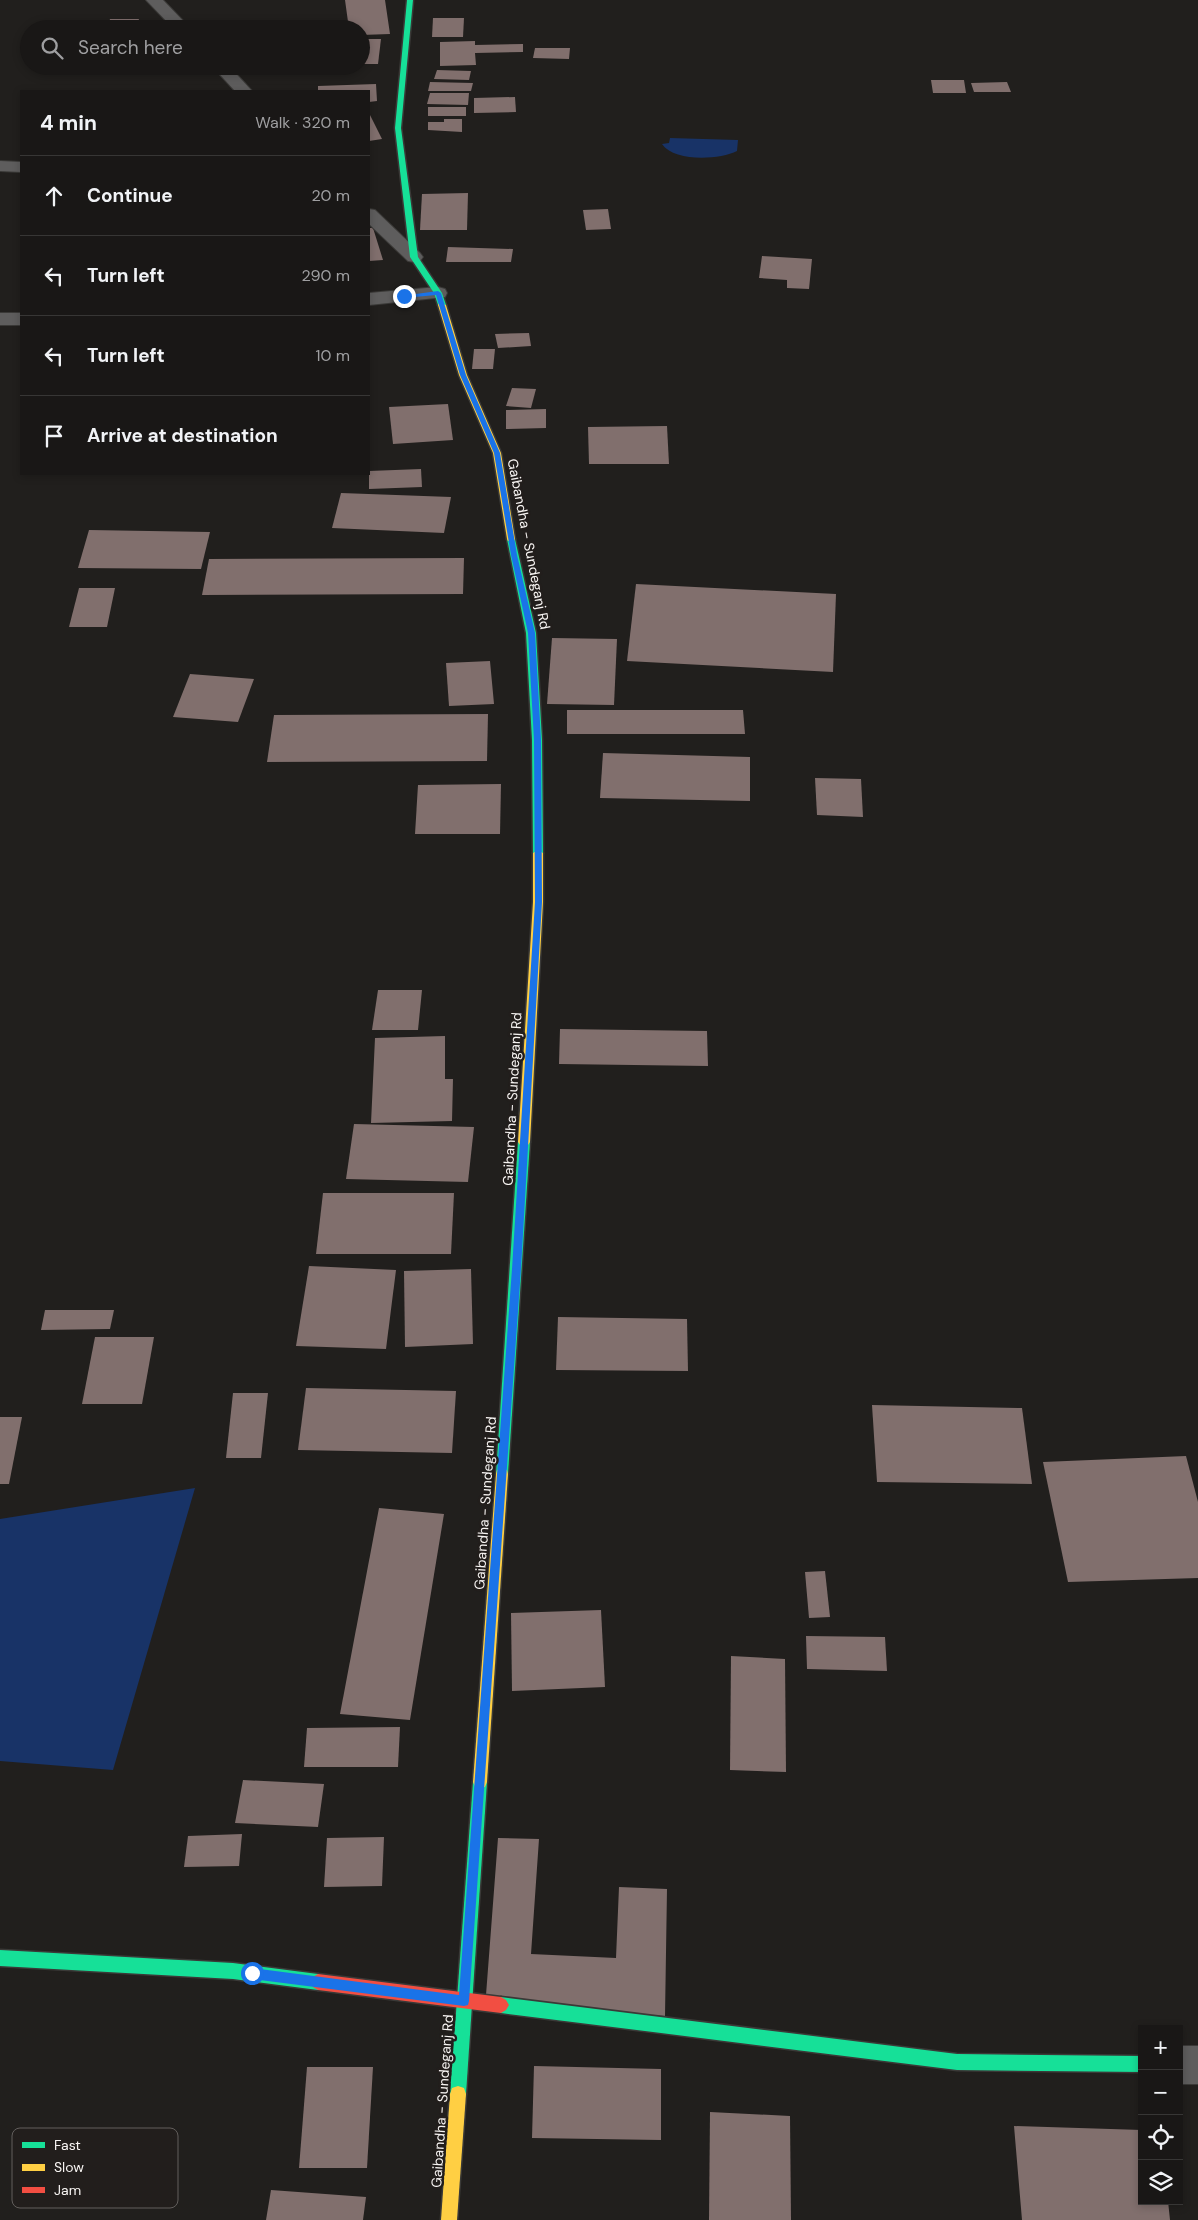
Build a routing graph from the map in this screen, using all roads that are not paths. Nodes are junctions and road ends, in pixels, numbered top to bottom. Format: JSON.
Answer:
{"nodes":[{"id":1,"x":154,"y":0,"type":"edge"},
{"id":2,"x":410,"y":0,"type":"edge"},
{"id":3,"x":174,"y":20,"type":"edge"},
{"id":4,"x":229,"y":75,"type":"edge"},
{"id":5,"x":243,"y":90,"type":"edge"},
{"id":6,"x":0,"y":166,"type":"edge"},
{"id":7,"x":20,"y":167,"type":"edge"},
{"id":8,"x":370,"y":215,"type":"edge"},
{"id":9,"x":414,"y":257,"type":"junction"},
{"id":10,"x":438,"y":293,"type":"junction"},
{"id":11,"x":370,"y":299,"type":"edge"},
{"id":12,"x":0,"y":319,"type":"edge"},
{"id":13,"x":20,"y":319,"type":"edge"},
{"id":14,"x":0,"y":1958,"type":"edge"},
{"id":15,"x":464,"y":2001,"type":"junction"},
{"id":16,"x":1138,"y":2064,"type":"edge"},
{"id":17,"x":1183,"y":2065,"type":"edge"},
{"id":18,"x":1198,"y":2065,"type":"edge"},
{"id":19,"x":449,"y":2220,"type":"edge"}],
"edges":[{"from":1,"to":3,"type":"street"},
{"from":2,"to":9,"type":"main road","name":"Gaibandha - Sundeganj Rd"},
{"from":4,"to":5,"type":"street"},
{"from":6,"to":7,"type":"street"},
{"from":8,"to":9,"type":"street"},
{"from":9,"to":10,"type":"main road","name":"Gaibandha - Sundeganj Rd"},
{"from":10,"to":11,"type":"street"},
{"from":10,"to":15,"type":"main road","name":"Gaibandha - Sundeganj Rd"},
{"from":12,"to":13,"type":"street"},
{"from":14,"to":15,"type":"main road"},
{"from":15,"to":16,"type":"main road"},
{"from":15,"to":19,"type":"main road","name":"Gaibandha - Sundeganj Rd"},
{"from":17,"to":18,"type":"street"}]}
